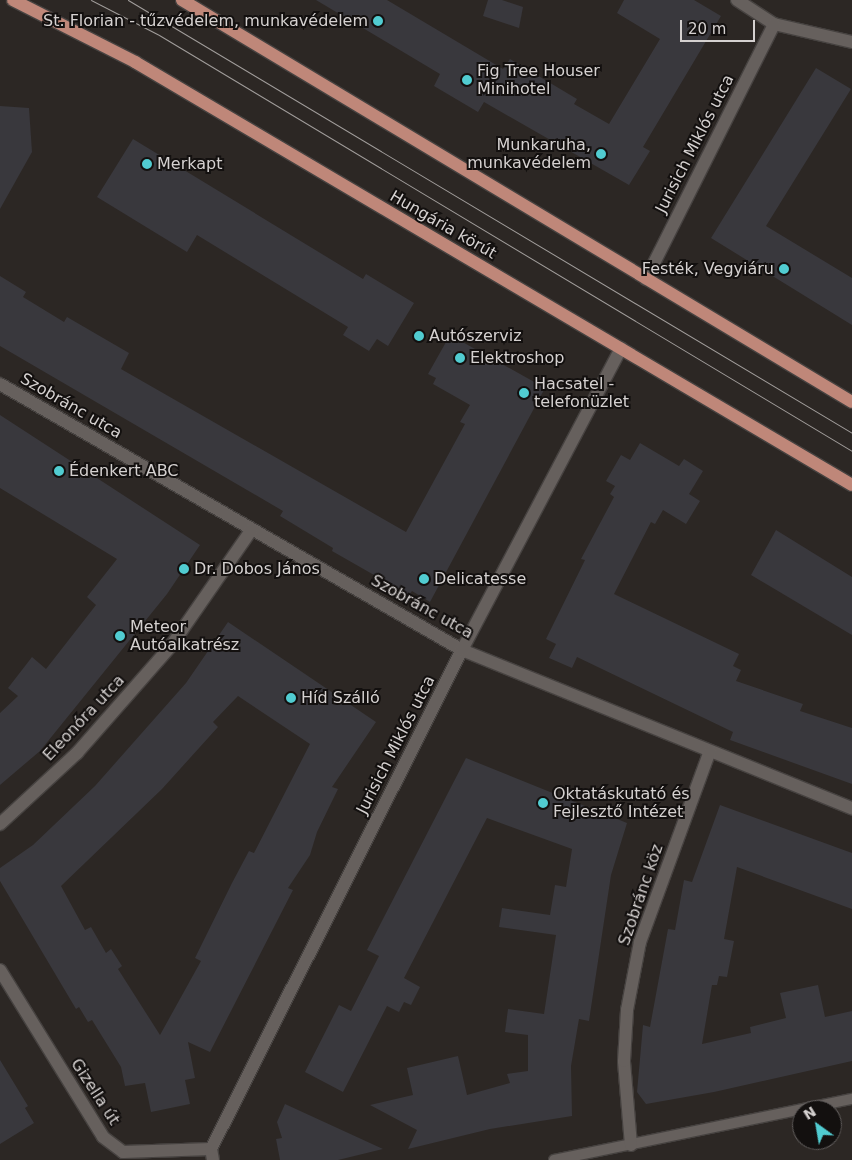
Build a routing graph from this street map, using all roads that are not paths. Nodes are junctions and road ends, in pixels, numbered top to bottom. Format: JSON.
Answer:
{"nodes":[{"id":1,"x":13,"y":0,"type":"edge"},
{"id":2,"x":182,"y":0,"type":"edge"},
{"id":3,"x":737,"y":0,"type":"edge"},
{"id":4,"x":774,"y":24,"type":"junction"},
{"id":5,"x":852,"y":42,"type":"edge"},
{"id":6,"x":646,"y":279,"type":"junction"},
{"id":7,"x":621,"y":348,"type":"junction"},
{"id":8,"x":0,"y":384,"type":"edge"},
{"id":9,"x":852,"y":402,"type":"edge"},
{"id":10,"x":852,"y":485,"type":"edge"},
{"id":11,"x":252,"y":529,"type":"junction"},
{"id":12,"x":462,"y":650,"type":"junction"},
{"id":13,"x":710,"y":751,"type":"junction"},
{"id":14,"x":852,"y":808,"type":"edge"},
{"id":15,"x":0,"y":824,"type":"edge"},
{"id":16,"x":0,"y":970,"type":"edge"},
{"id":17,"x":852,"y":1099,"type":"edge"},
{"id":18,"x":631,"y":1145,"type":"junction"},
{"id":19,"x":212,"y":1154,"type":"edge"},
{"id":20,"x":554,"y":1160,"type":"edge"}],
"edges":[{"from":1,"to":7,"type":"main road","name":"Hungária körút"},
{"from":2,"to":6,"type":"main road"},
{"from":3,"to":4,"type":"street"},
{"from":4,"to":5,"type":"street"},
{"from":4,"to":6,"type":"street","name":"Jurisich Miklós utca"},
{"from":6,"to":9,"type":"main road"},
{"from":7,"to":10,"type":"main road","name":"Hungária körút"},
{"from":7,"to":12,"type":"street","name":"Jurisich Miklós utca"},
{"from":8,"to":11,"type":"street","name":"Szobránc utca"},
{"from":11,"to":12,"type":"street","name":"Szobránc utca"},
{"from":11,"to":15,"type":"street","name":"Eleonóra utca"},
{"from":12,"to":13,"type":"street","name":"Szobránc utca"},
{"from":12,"to":19,"type":"street","name":"Jurisich Miklós utca"},
{"from":13,"to":14,"type":"street","name":"Szobránc utca"},
{"from":13,"to":18,"type":"street","name":"Szobránc köz"},
{"from":16,"to":19,"type":"street","name":"Gizella út"},
{"from":17,"to":18,"type":"lane"},
{"from":18,"to":20,"type":"lane"}]}
